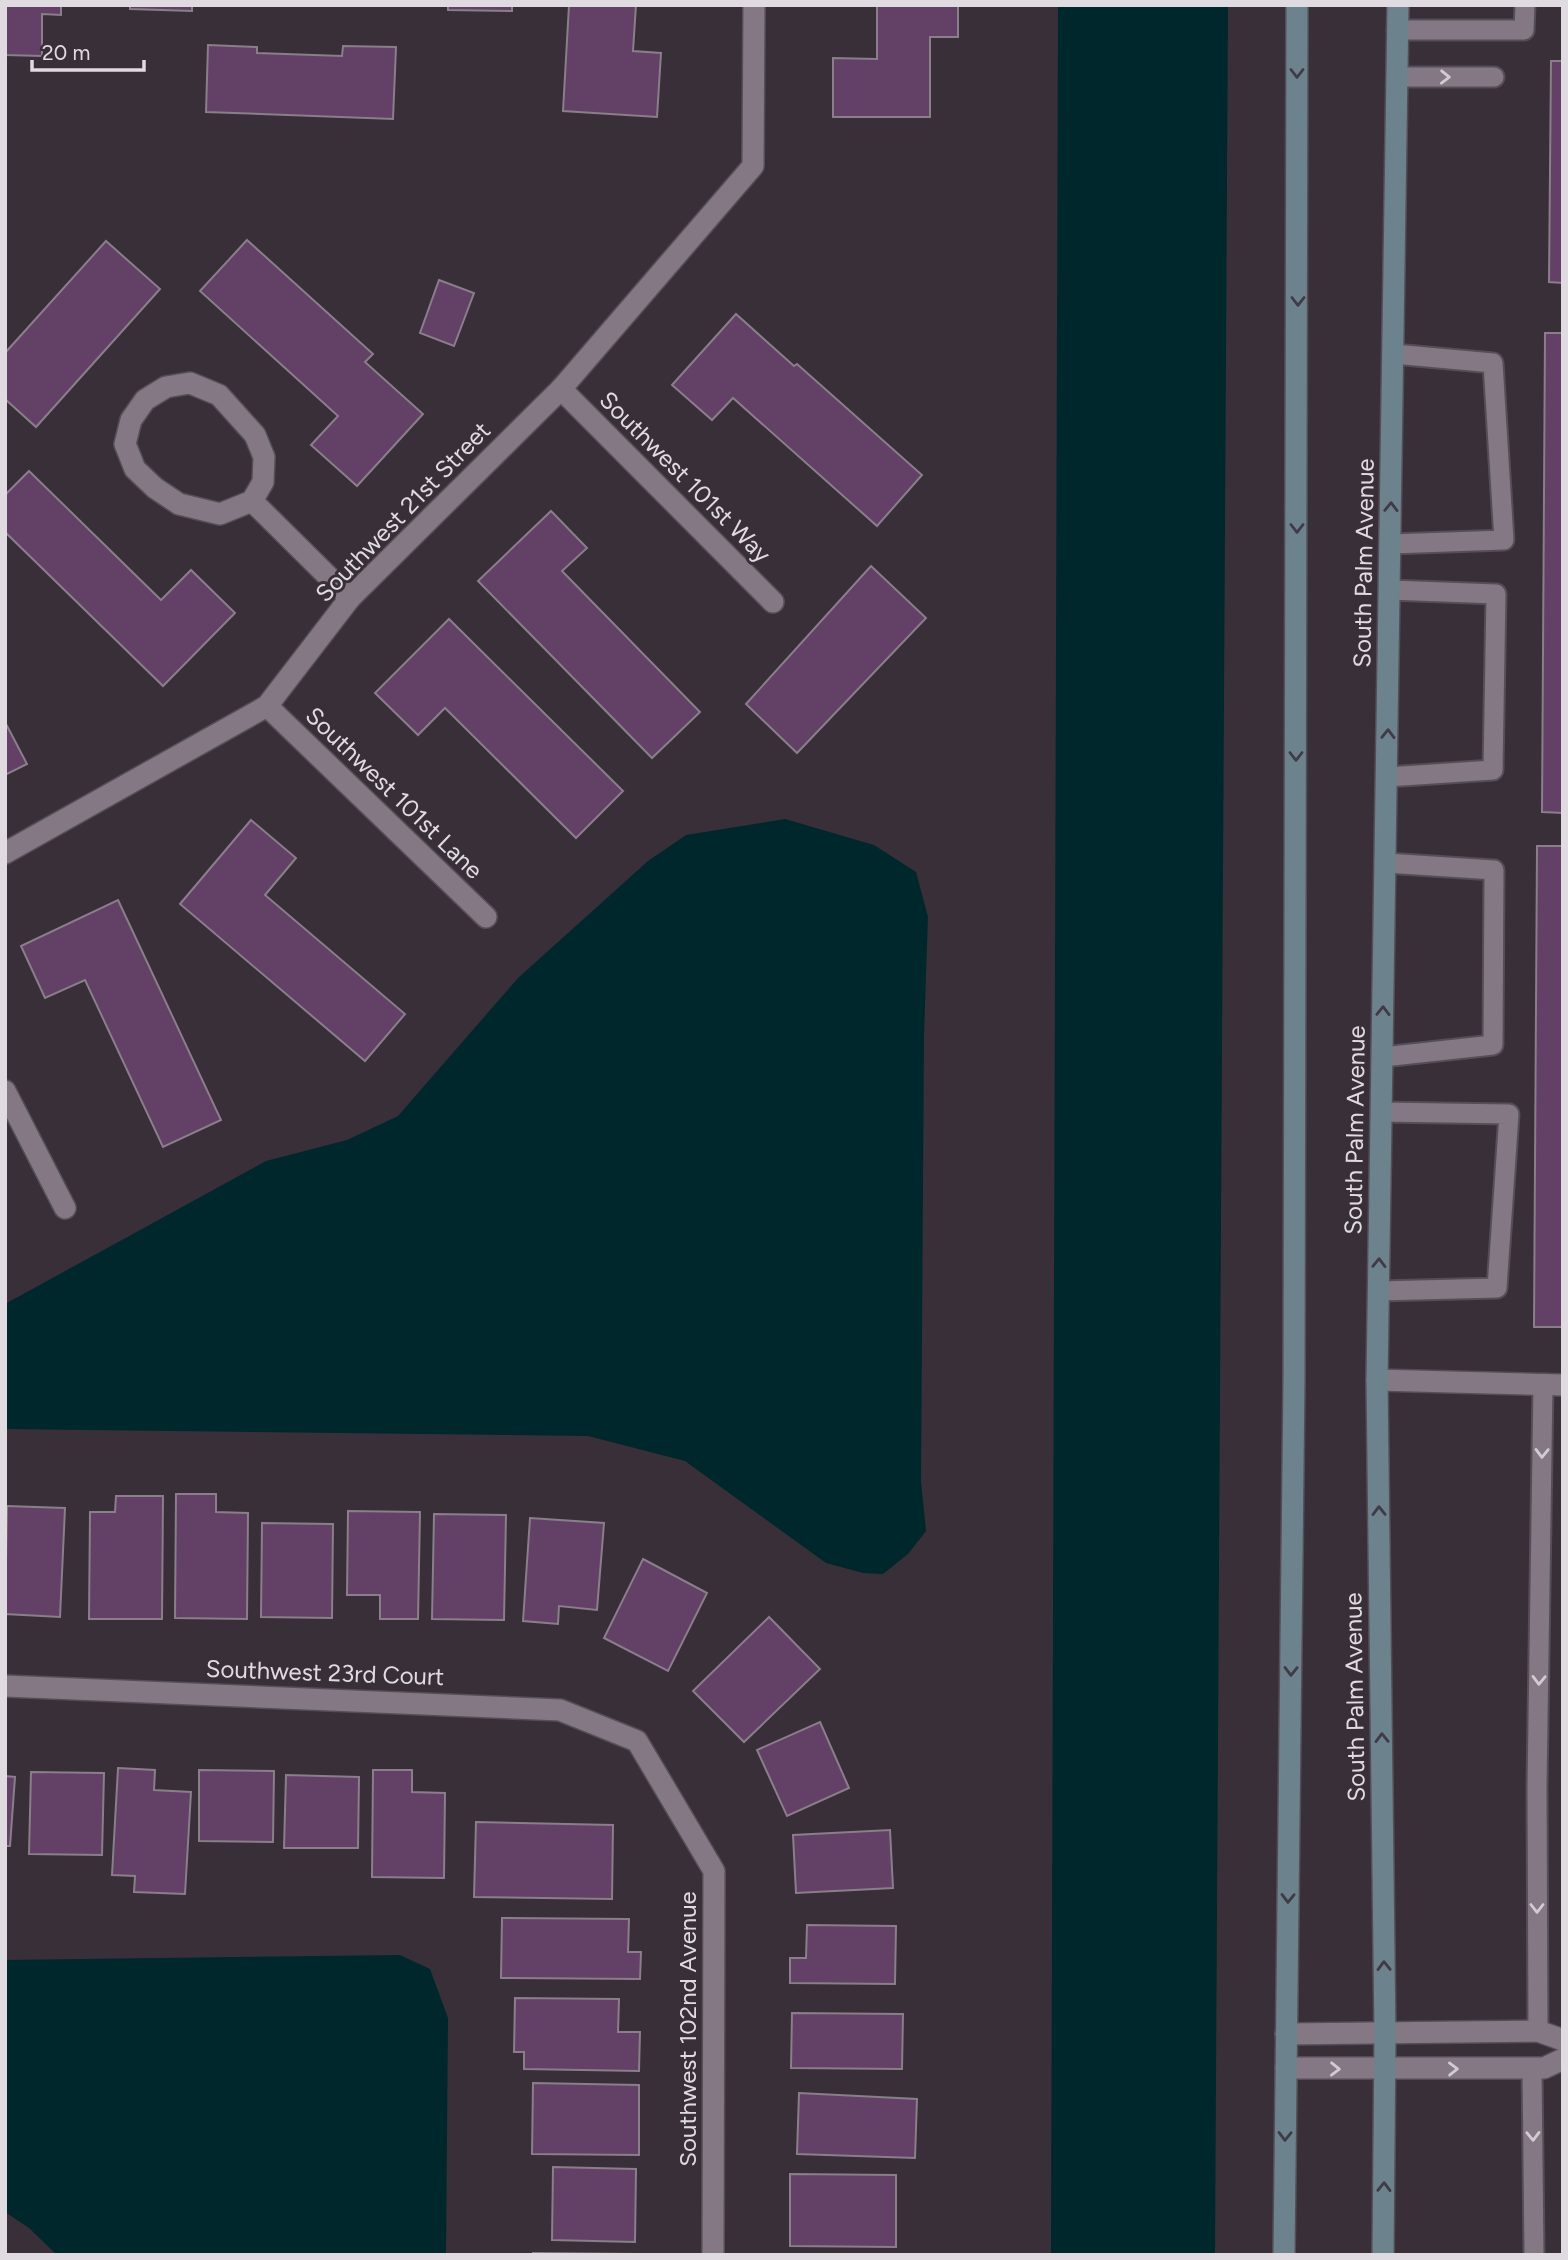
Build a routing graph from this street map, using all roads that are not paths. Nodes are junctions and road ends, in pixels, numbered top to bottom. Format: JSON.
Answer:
{"nodes":[{"id":1,"x":754,"y":5,"type":"edge"},
{"id":2,"x":1297,"y":5,"type":"edge"},
{"id":3,"x":1398,"y":5,"type":"edge"},
{"id":4,"x":1525,"y":5,"type":"edge"},
{"id":5,"x":1397,"y":30,"type":"junction"},
{"id":6,"x":1397,"y":77,"type":"junction"},
{"id":7,"x":1493,"y":77,"type":"dead end"},
{"id":8,"x":1394,"y":354,"type":"junction"},
{"id":9,"x":561,"y":389,"type":"junction"},
{"id":10,"x":252,"y":501,"type":"junction"},
{"id":11,"x":1391,"y":544,"type":"junction"},
{"id":12,"x":1390,"y":590,"type":"junction"},
{"id":13,"x":350,"y":598,"type":"junction"},
{"id":14,"x":773,"y":602,"type":"dead end"},
{"id":15,"x":267,"y":706,"type":"junction"},
{"id":16,"x":1387,"y":777,"type":"junction"},
{"id":17,"x":5,"y":853,"type":"edge"},
{"id":18,"x":1386,"y":863,"type":"junction"},
{"id":19,"x":486,"y":917,"type":"dead end"},
{"id":20,"x":1383,"y":1057,"type":"junction"},
{"id":21,"x":5,"y":1091,"type":"edge"},
{"id":22,"x":1381,"y":1112,"type":"junction"},
{"id":23,"x":65,"y":1208,"type":"dead end"},
{"id":24,"x":1378,"y":1292,"type":"junction"},
{"id":25,"x":1377,"y":1380,"type":"junction"},
{"id":26,"x":1553,"y":1385,"type":"edge"},
{"id":27,"x":5,"y":1686,"type":"edge"},
{"id":28,"x":637,"y":1741,"type":"joint"},
{"id":29,"x":1538,"y":2031,"type":"junction"},
{"id":30,"x":1286,"y":2034,"type":"junction"},
{"id":31,"x":1385,"y":2034,"type":"junction"},
{"id":32,"x":1563,"y":2040,"type":"edge"},
{"id":33,"x":1563,"y":2059,"type":"edge"},
{"id":34,"x":1286,"y":2068,"type":"junction"},
{"id":35,"x":1532,"y":2068,"type":"junction"},
{"id":36,"x":1385,"y":2070,"type":"junction"},
{"id":37,"x":713,"y":2255,"type":"edge"},
{"id":38,"x":1284,"y":2255,"type":"edge"},
{"id":39,"x":1383,"y":2255,"type":"edge"},
{"id":40,"x":1534,"y":2255,"type":"edge"}],
"edges":[{"from":1,"to":9,"type":"street","name":"Southwest 21st Street"},
{"from":2,"to":30,"type":"main road","one_way":true},
{"from":3,"to":5,"type":"main road","name":"South Palm Avenue"},
{"from":4,"to":5,"type":"lane"},
{"from":5,"to":6,"type":"main road","name":"South Palm Avenue"},
{"from":6,"to":7,"type":"lane","one_way":true},
{"from":6,"to":8,"type":"main road","name":"South Palm Avenue"},
{"from":11,"to":8,"type":"main road","name":"South Palm Avenue","one_way":true},
{"from":8,"to":11,"type":"lane"},
{"from":9,"to":13,"type":"street","name":"Southwest 21st Street"},
{"from":9,"to":14,"type":"street","name":"Southwest 101st Way"},
{"from":10,"to":10,"type":"street"},
{"from":10,"to":13,"type":"street"},
{"from":11,"to":12,"type":"main road","name":"South Palm Avenue"},
{"from":16,"to":12,"type":"main road","name":"South Palm Avenue","one_way":true},
{"from":12,"to":16,"type":"lane"},
{"from":13,"to":15,"type":"street","name":"Southwest 21st Street"},
{"from":15,"to":17,"type":"street","name":"Southwest 21st Street"},
{"from":15,"to":19,"type":"street","name":"Southwest 101st Lane"},
{"from":16,"to":18,"type":"main road","name":"South Palm Avenue"},
{"from":20,"to":18,"type":"main road","name":"South Palm Avenue","one_way":true},
{"from":18,"to":20,"type":"lane"},
{"from":20,"to":22,"type":"main road","name":"South Palm Avenue"},
{"from":21,"to":23,"type":"street"},
{"from":24,"to":22,"type":"main road","name":"South Palm Avenue","one_way":true},
{"from":22,"to":24,"type":"lane"},
{"from":24,"to":25,"type":"main road","name":"South Palm Avenue"},
{"from":25,"to":26,"type":"street"},
{"from":31,"to":25,"type":"main road","name":"South Palm Avenue","one_way":true},
{"from":26,"to":29,"type":"lane","one_way":true},
{"from":27,"to":28,"type":"street","name":"Southwest 23rd Court"},
{"from":28,"to":37,"type":"street","name":"Southwest 102nd Avenue"},
{"from":29,"to":31,"type":"street"},
{"from":29,"to":32,"type":"street"},
{"from":30,"to":31,"type":"street"},
{"from":30,"to":34,"type":"main road"},
{"from":31,"to":36,"type":"main road","name":"South Palm Avenue"},
{"from":33,"to":35,"type":"street"},
{"from":34,"to":36,"type":"street","one_way":true},
{"from":34,"to":38,"type":"main road","one_way":true},
{"from":36,"to":35,"type":"street","one_way":true},
{"from":35,"to":40,"type":"lane","one_way":true},
{"from":39,"to":36,"type":"main road","name":"South Palm Avenue","one_way":true}]}
